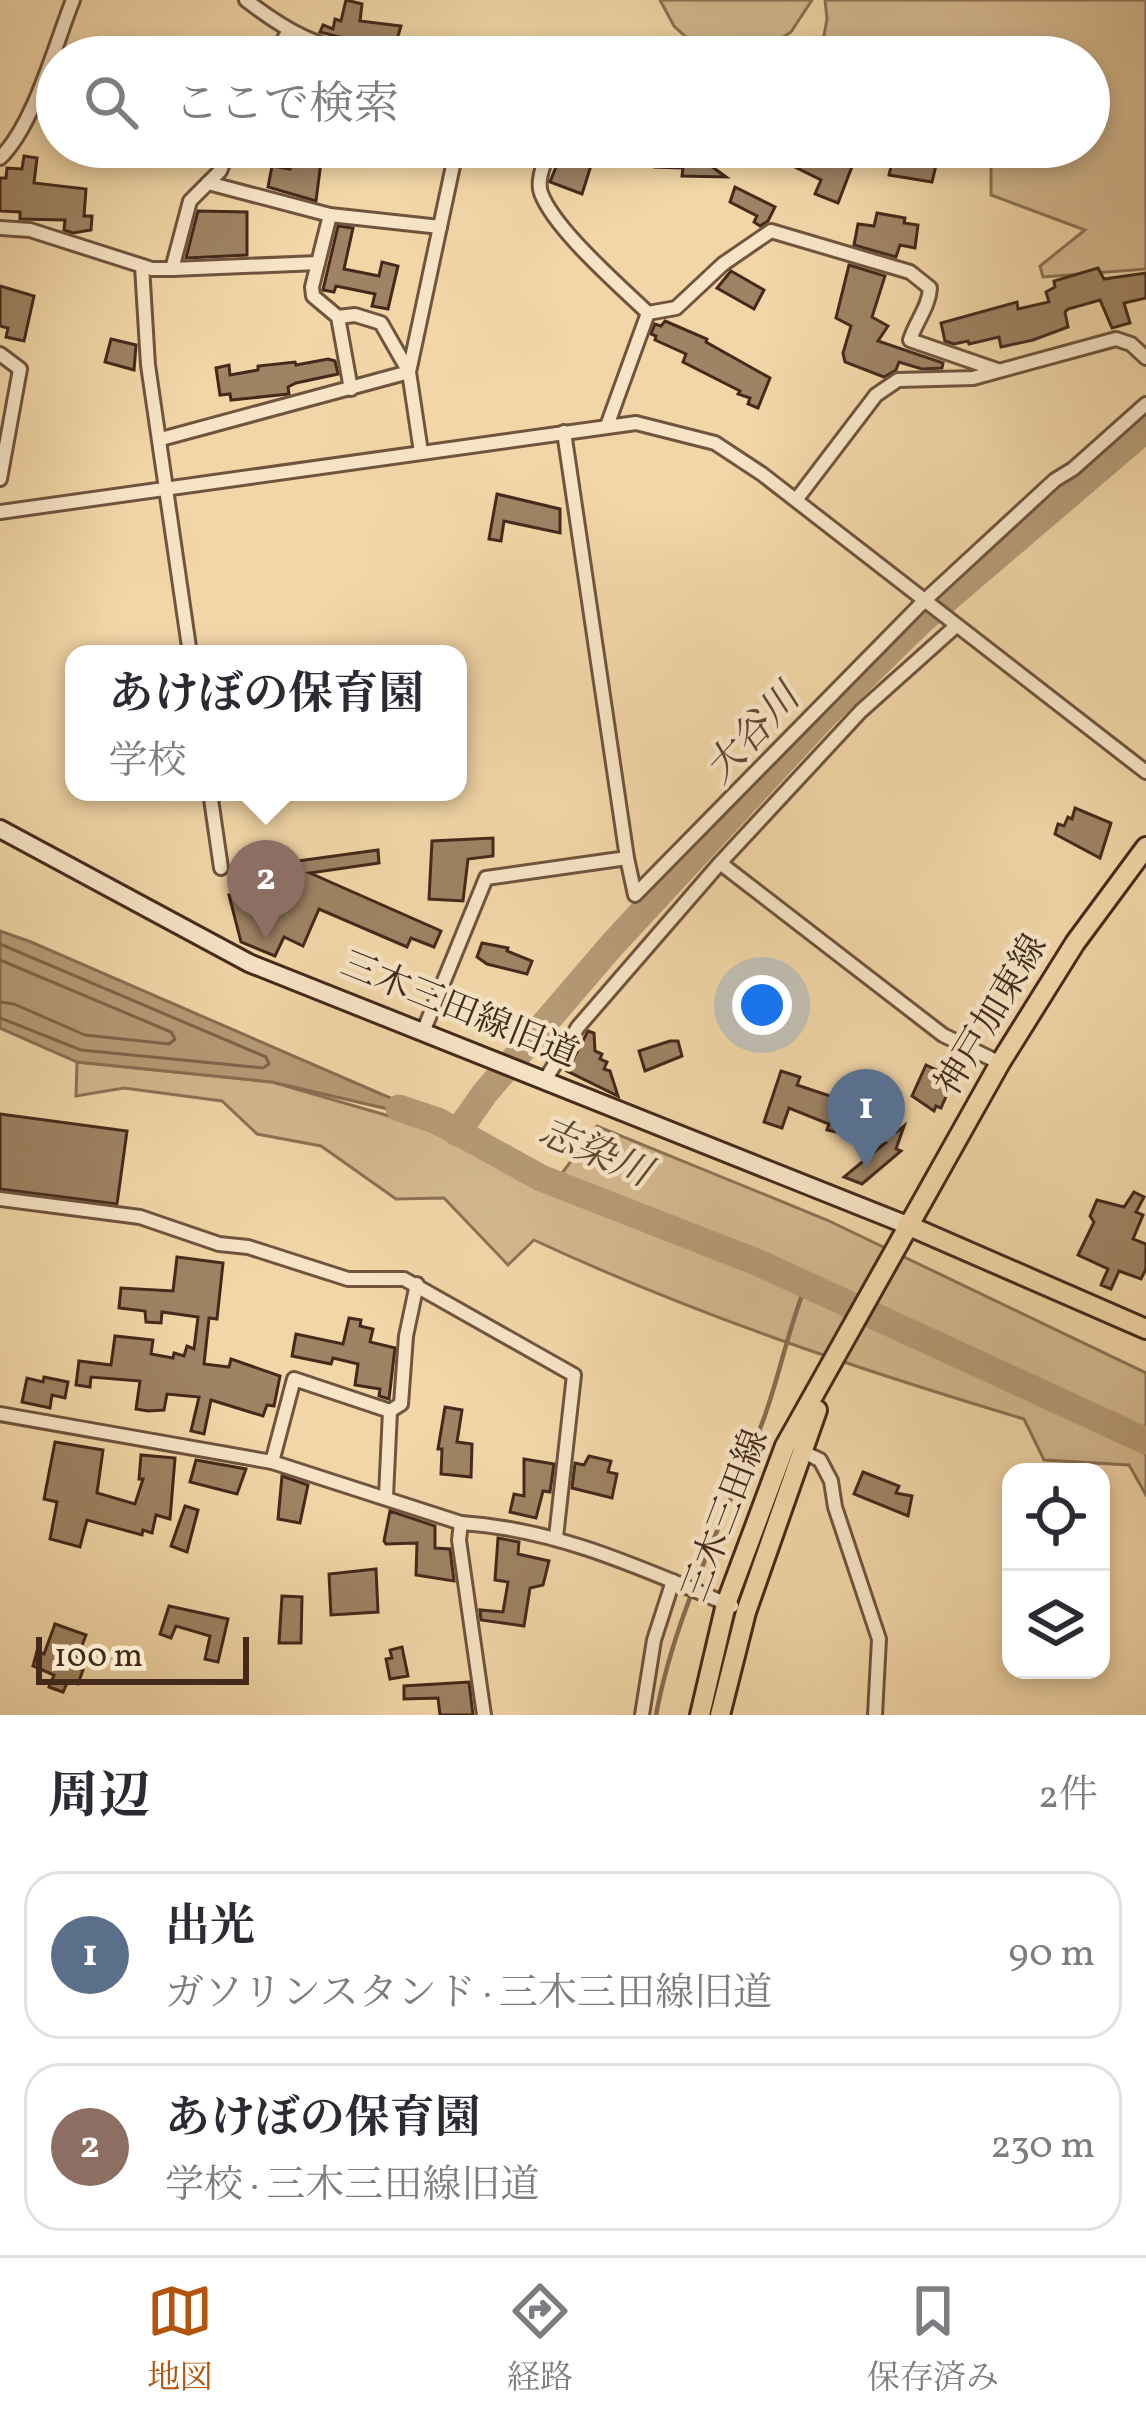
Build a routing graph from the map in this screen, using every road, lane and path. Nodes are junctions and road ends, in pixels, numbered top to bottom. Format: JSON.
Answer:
{"nodes":[{"id":1,"x":73,"y":0,"type":"edge"},
{"id":2,"x":246,"y":0,"type":"edge"},
{"id":3,"x":288,"y":32,"type":"junction"},
{"id":4,"x":59,"y":36,"type":"edge"},
{"id":5,"x":286,"y":36,"type":"edge"},
{"id":6,"x":297,"y":36,"type":"edge"},
{"id":7,"x":36,"y":92,"type":"edge"},
{"id":8,"x":0,"y":158,"type":"edge"},
{"id":9,"x":221,"y":168,"type":"edge"},
{"id":10,"x":453,"y":168,"type":"edge"},
{"id":11,"x":544,"y":168,"type":"edge"},
{"id":12,"x":208,"y":183,"type":"junction"},
{"id":13,"x":330,"y":215,"type":"junction"},
{"id":14,"x":440,"y":227,"type":"junction"},
{"id":15,"x":0,"y":228,"type":"edge"},
{"id":16,"x":318,"y":263,"type":"junction"},
{"id":17,"x":142,"y":266,"type":"junction"},
{"id":18,"x":172,"y":269,"type":"junction"},
{"id":19,"x":648,"y":313,"type":"junction"},
{"id":20,"x":338,"y":317,"type":"junction"},
{"id":21,"x":0,"y":354,"type":"edge"},
{"id":22,"x":1146,"y":358,"type":"edge"},
{"id":23,"x":997,"y":370,"type":"junction"},
{"id":24,"x":409,"y":372,"type":"junction"},
{"id":25,"x":351,"y":389,"type":"junction"},
{"id":26,"x":1146,"y":404,"type":"edge"},
{"id":27,"x":607,"y":426,"type":"junction"},
{"id":28,"x":564,"y":432,"type":"junction"},
{"id":29,"x":161,"y":439,"type":"junction"},
{"id":30,"x":421,"y":452,"type":"junction"},
{"id":31,"x":0,"y":479,"type":"edge"},
{"id":32,"x":166,"y":488,"type":"junction"},
{"id":33,"x":796,"y":500,"type":"junction"},
{"id":34,"x":0,"y":512,"type":"edge"},
{"id":35,"x":926,"y":600,"type":"junction"},
{"id":36,"x":956,"y":626,"type":"junction"},
{"id":37,"x":189,"y":645,"type":"edge"},
{"id":38,"x":1146,"y":772,"type":"edge"},
{"id":39,"x":211,"y":801,"type":"edge"},
{"id":40,"x":0,"y":829,"type":"edge"},
{"id":41,"x":1146,"y":848,"type":"edge"},
{"id":42,"x":627,"y":858,"type":"junction"},
{"id":43,"x":720,"y":863,"type":"junction"},
{"id":44,"x":220,"y":868,"type":"dead end"},
{"id":45,"x":423,"y":1032,"type":"junction"},
{"id":46,"x":1000,"y":1063,"type":"junction"},
{"id":47,"x":545,"y":1080,"type":"junction"},
{"id":48,"x":0,"y":1199,"type":"edge"},
{"id":49,"x":908,"y":1225,"type":"junction"},
{"id":50,"x":417,"y":1284,"type":"junction"},
{"id":51,"x":1146,"y":1330,"type":"edge"},
{"id":52,"x":390,"y":1411,"type":"junction"},
{"id":53,"x":0,"y":1414,"type":"edge"},
{"id":54,"x":793,"y":1449,"type":"junction"},
{"id":55,"x":272,"y":1462,"type":"junction"},
{"id":56,"x":386,"y":1496,"type":"junction"},
{"id":57,"x":460,"y":1523,"type":"junction"},
{"id":58,"x":556,"y":1537,"type":"junction"},
{"id":59,"x":677,"y":1582,"type":"junction"},
{"id":60,"x":726,"y":1604,"type":"junction"},
{"id":61,"x":746,"y":1612,"type":"junction"},
{"id":62,"x":484,"y":1715,"type":"edge"},
{"id":63,"x":642,"y":1715,"type":"edge"},
{"id":64,"x":700,"y":1715,"type":"edge"},
{"id":65,"x":720,"y":1715,"type":"edge"},
{"id":66,"x":875,"y":1715,"type":"edge"}],
"edges":[{"from":1,"to":4,"type":"street"},
{"from":2,"to":3,"type":"street"},
{"from":3,"to":5,"type":"street"},
{"from":3,"to":6,"type":"street"},
{"from":7,"to":8,"type":"street"},
{"from":9,"to":12,"type":"street"},
{"from":10,"to":14,"type":"street"},
{"from":11,"to":19,"type":"street"},
{"from":12,"to":13,"type":"street"},
{"from":12,"to":18,"type":"street"},
{"from":13,"to":14,"type":"street"},
{"from":13,"to":16,"type":"street"},
{"from":14,"to":24,"type":"street"},
{"from":15,"to":17,"type":"street"},
{"from":16,"to":18,"type":"street"},
{"from":16,"to":20,"type":"street"},
{"from":17,"to":18,"type":"street"},
{"from":17,"to":29,"type":"street"},
{"from":19,"to":23,"type":"street"},
{"from":19,"to":27,"type":"street"},
{"from":20,"to":24,"type":"street"},
{"from":20,"to":25,"type":"street"},
{"from":21,"to":31,"type":"street"},
{"from":22,"to":23,"type":"street"},
{"from":23,"to":33,"type":"street"},
{"from":24,"to":25,"type":"street"},
{"from":24,"to":30,"type":"street"},
{"from":25,"to":29,"type":"street"},
{"from":26,"to":35,"type":"street"},
{"from":27,"to":28,"type":"street"},
{"from":27,"to":33,"type":"street"},
{"from":28,"to":30,"type":"street"},
{"from":28,"to":42,"type":"street"},
{"from":29,"to":32,"type":"street"},
{"from":30,"to":32,"type":"street"},
{"from":32,"to":34,"type":"street"},
{"from":32,"to":37,"type":"street"},
{"from":33,"to":35,"type":"street"},
{"from":35,"to":36,"type":"street"},
{"from":35,"to":42,"type":"street"},
{"from":36,"to":38,"type":"street"},
{"from":36,"to":43,"type":"street"},
{"from":39,"to":44,"type":"street"},
{"from":40,"to":45,"type":"street","name":"三木三田線旧道"},
{"from":41,"to":46,"type":"main road","name":"神戸加東線"},
{"from":42,"to":45,"type":"street"},
{"from":43,"to":46,"type":"street"},
{"from":43,"to":47,"type":"street"},
{"from":45,"to":47,"type":"street","name":"三木三田線旧道"},
{"from":46,"to":49,"type":"main road","name":"神戸加東線"},
{"from":47,"to":49,"type":"street","name":"三木三田線旧道"},
{"from":48,"to":50,"type":"street"},
{"from":49,"to":51,"type":"main road"},
{"from":49,"to":54,"type":"main road","name":"三木三田線"},
{"from":50,"to":52,"type":"street"},
{"from":50,"to":58,"type":"street"},
{"from":52,"to":55,"type":"street"},
{"from":52,"to":56,"type":"street"},
{"from":53,"to":55,"type":"street"},
{"from":54,"to":60,"type":"main road","name":"三木三田線"},
{"from":54,"to":61,"type":"main road","name":"三木三田線"},
{"from":54,"to":66,"type":"street"},
{"from":55,"to":56,"type":"street"},
{"from":56,"to":57,"type":"street"},
{"from":57,"to":58,"type":"street"},
{"from":57,"to":62,"type":"street"},
{"from":58,"to":59,"type":"street"},
{"from":59,"to":60,"type":"street"},
{"from":59,"to":63,"type":"street"},
{"from":60,"to":61,"type":"street"},
{"from":60,"to":64,"type":"main road","name":"三木三田線"},
{"from":61,"to":65,"type":"main road","name":"三木三田線"}]}
